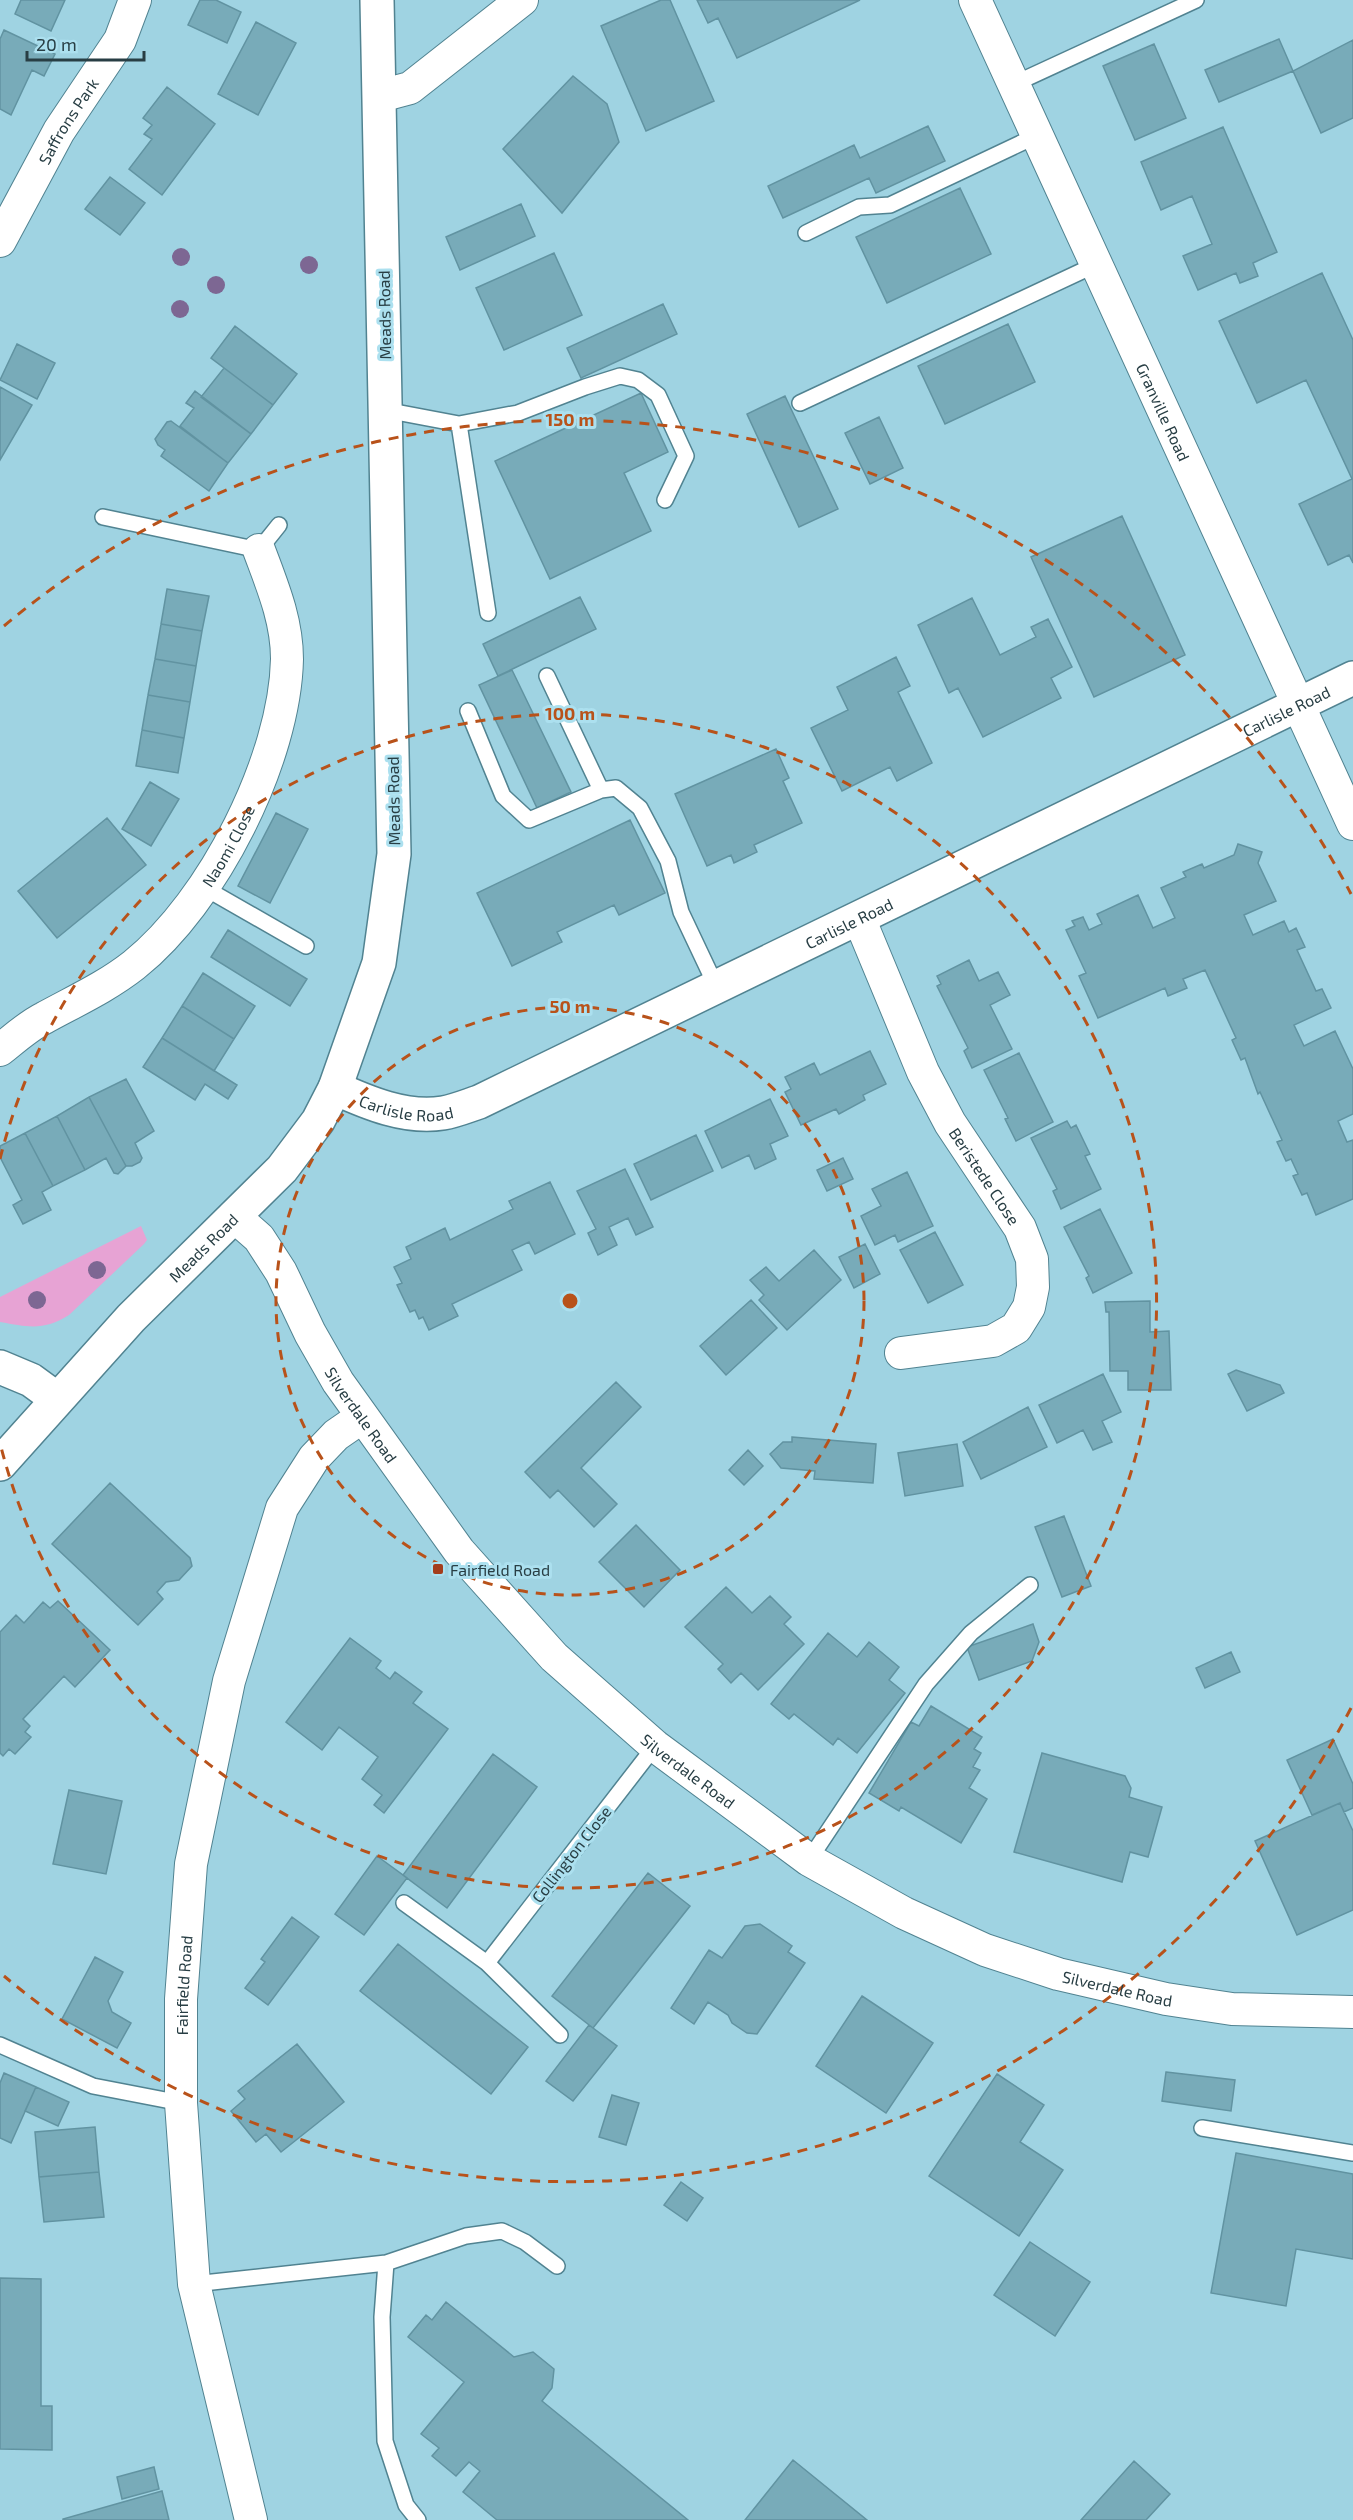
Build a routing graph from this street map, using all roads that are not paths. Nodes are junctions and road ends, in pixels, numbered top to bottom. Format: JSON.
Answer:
{"nodes":[{"id":1,"x":135,"y":0,"type":"edge"},
{"id":2,"x":377,"y":0,"type":"edge"},
{"id":3,"x":522,"y":0,"type":"edge"},
{"id":4,"x":975,"y":0,"type":"edge"},
{"id":5,"x":1197,"y":0,"type":"edge"},
{"id":6,"x":1014,"y":84,"type":"junction"},
{"id":7,"x":380,"y":96,"type":"junction"},
{"id":8,"x":1038,"y":135,"type":"junction"},
{"id":9,"x":806,"y":233,"type":"dead end"},
{"id":10,"x":0,"y":241,"type":"edge"},
{"id":11,"x":1097,"y":264,"type":"junction"},
{"id":12,"x":800,"y":403,"type":"dead end"},
{"id":13,"x":386,"y":410,"type":"junction"},
{"id":14,"x":459,"y":424,"type":"junction"},
{"id":15,"x":664,"y":500,"type":"dead end"},
{"id":16,"x":103,"y":517,"type":"dead end"},
{"id":17,"x":279,"y":525,"type":"dead end"},
{"id":18,"x":259,"y":550,"type":"junction"},
{"id":19,"x":488,"y":614,"type":"dead end"},
{"id":20,"x":547,"y":676,"type":"dead end"},
{"id":21,"x":1353,"y":678,"type":"edge"},
{"id":22,"x":1297,"y":705,"type":"junction"},
{"id":23,"x":468,"y":711,"type":"dead end"},
{"id":24,"x":601,"y":790,"type":"junction"},
{"id":25,"x":1353,"y":824,"type":"edge"},
{"id":26,"x":203,"y":887,"type":"junction"},
{"id":27,"x":859,"y":918,"type":"junction"},
{"id":28,"x":306,"y":946,"type":"dead end"},
{"id":29,"x":716,"y":986,"type":"junction"},
{"id":30,"x":0,"y":1050,"type":"edge"},
{"id":31,"x":335,"y":1088,"type":"junction"},
{"id":32,"x":234,"y":1216,"type":"junction"},
{"id":33,"x":901,"y":1353,"type":"dead end"},
{"id":34,"x":0,"y":1367,"type":"edge"},
{"id":35,"x":57,"y":1399,"type":"junction"},
{"id":36,"x":362,"y":1417,"type":"junction"},
{"id":37,"x":0,"y":1464,"type":"edge"},
{"id":38,"x":1030,"y":1585,"type":"dead end"},
{"id":39,"x":655,"y":1746,"type":"junction"},
{"id":40,"x":810,"y":1860,"type":"junction"},
{"id":41,"x":404,"y":1903,"type":"dead end"},
{"id":42,"x":487,"y":1963,"type":"junction"},
{"id":43,"x":1353,"y":2012,"type":"edge"},
{"id":44,"x":560,"y":2034,"type":"dead end"},
{"id":45,"x":0,"y":2045,"type":"edge"},
{"id":46,"x":181,"y":2103,"type":"junction"},
{"id":47,"x":1202,"y":2128,"type":"dead end"},
{"id":48,"x":1353,"y":2153,"type":"edge"},
{"id":49,"x":386,"y":2263,"type":"junction"},
{"id":50,"x":557,"y":2266,"type":"dead end"},
{"id":51,"x":194,"y":2284,"type":"junction"},
{"id":52,"x":251,"y":2520,"type":"edge"},
{"id":53,"x":418,"y":2520,"type":"edge"}],
"edges":[{"from":1,"to":10,"type":"street","name":"Saffrons Park"},
{"from":2,"to":7,"type":"street","name":"Meads Road"},
{"from":3,"to":7,"type":"street"},
{"from":4,"to":6,"type":"street","name":"Granville Road"},
{"from":5,"to":6,"type":"lane"},
{"from":6,"to":8,"type":"street","name":"Granville Road"},
{"from":7,"to":13,"type":"street","name":"Meads Road"},
{"from":8,"to":9,"type":"lane"},
{"from":8,"to":11,"type":"street","name":"Granville Road"},
{"from":11,"to":12,"type":"lane"},
{"from":11,"to":22,"type":"street","name":"Granville Road"},
{"from":13,"to":14,"type":"lane"},
{"from":13,"to":31,"type":"street","name":"Meads Road"},
{"from":14,"to":15,"type":"lane"},
{"from":14,"to":19,"type":"lane"},
{"from":16,"to":18,"type":"lane"},
{"from":17,"to":18,"type":"lane"},
{"from":18,"to":26,"type":"street","name":"Naomi Close"},
{"from":20,"to":24,"type":"lane"},
{"from":21,"to":22,"type":"street","name":"Carlisle Road"},
{"from":22,"to":25,"type":"street","name":"Granville Road"},
{"from":22,"to":27,"type":"street","name":"Carlisle Road"},
{"from":23,"to":24,"type":"lane"},
{"from":24,"to":29,"type":"lane"},
{"from":26,"to":28,"type":"lane"},
{"from":26,"to":30,"type":"street","name":"Naomi Close"},
{"from":27,"to":29,"type":"street","name":"Carlisle Road"},
{"from":27,"to":33,"type":"street","name":"Beristede Close"},
{"from":29,"to":31,"type":"street","name":"Carlisle Road"},
{"from":31,"to":32,"type":"street","name":"Meads Road"},
{"from":32,"to":35,"type":"street","name":"Meads Road"},
{"from":32,"to":36,"type":"street","name":"Silverdale Road"},
{"from":34,"to":35,"type":"street"},
{"from":35,"to":37,"type":"street","name":"Meads Road"},
{"from":36,"to":39,"type":"street","name":"Silverdale Road"},
{"from":36,"to":46,"type":"street","name":"Fairfield Road"},
{"from":38,"to":40,"type":"lane"},
{"from":39,"to":40,"type":"street","name":"Silverdale Road"},
{"from":39,"to":42,"type":"lane","name":"Collington Close"},
{"from":40,"to":43,"type":"street","name":"Silverdale Road"},
{"from":41,"to":42,"type":"lane"},
{"from":42,"to":44,"type":"lane"},
{"from":45,"to":46,"type":"lane"},
{"from":46,"to":51,"type":"street","name":"Fairfield Road"},
{"from":47,"to":48,"type":"lane"},
{"from":49,"to":50,"type":"lane"},
{"from":49,"to":51,"type":"lane"},
{"from":49,"to":53,"type":"lane"},
{"from":51,"to":52,"type":"street","name":"Fairfield Road"}]}
